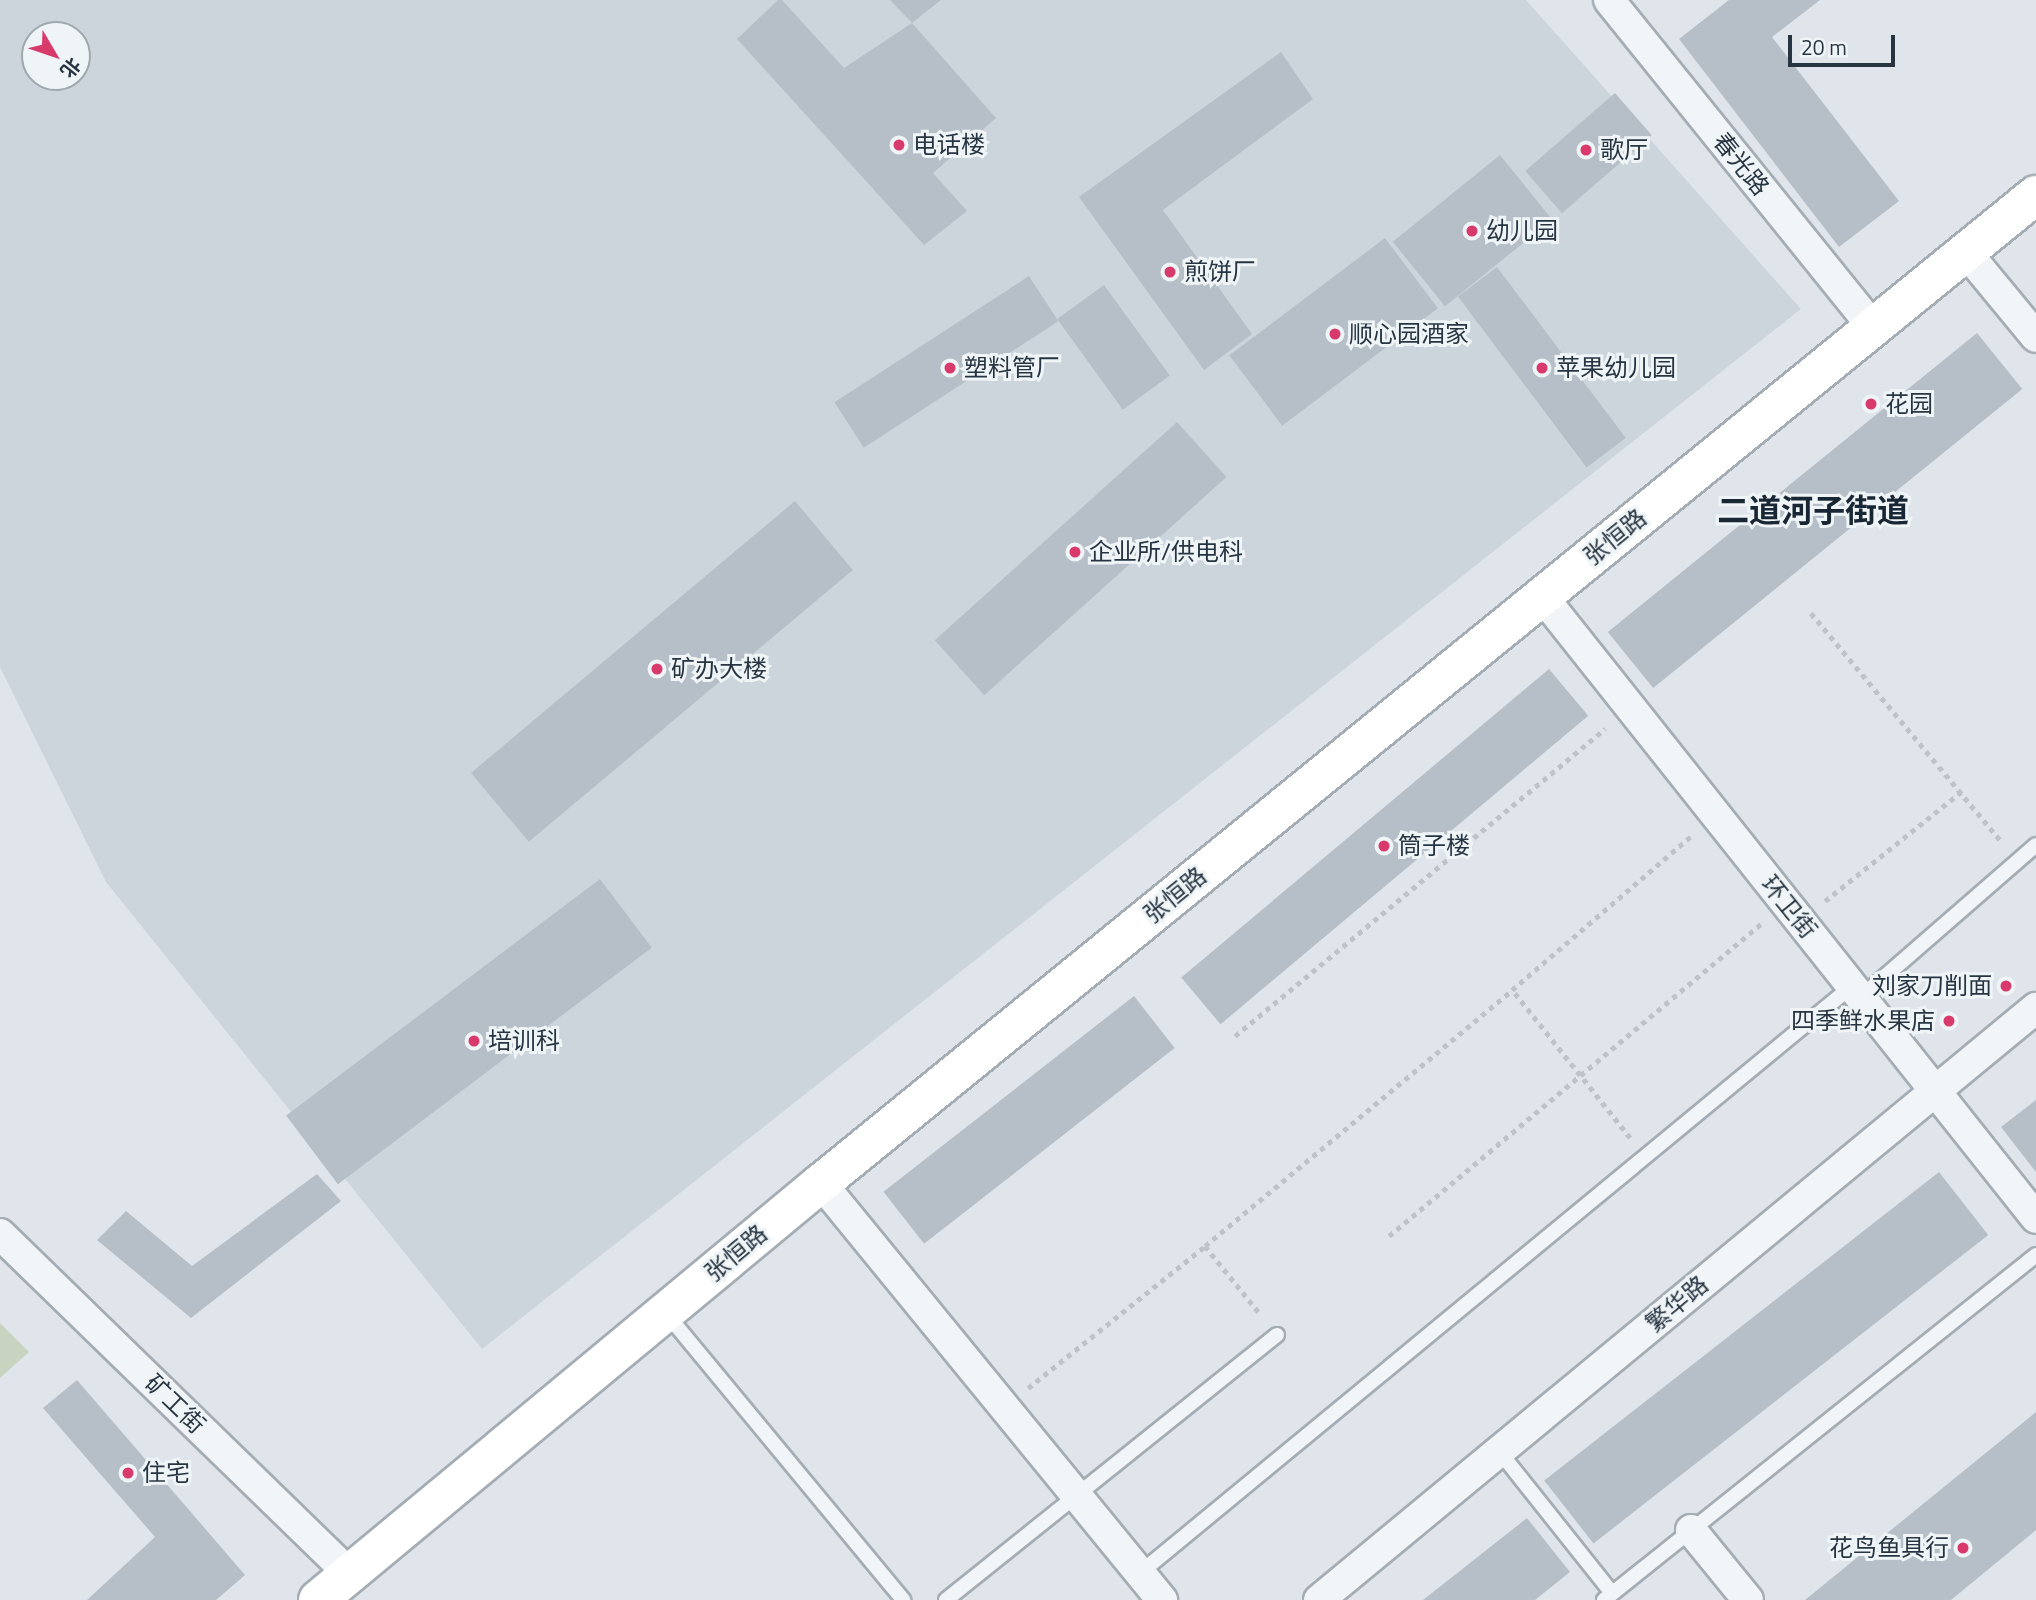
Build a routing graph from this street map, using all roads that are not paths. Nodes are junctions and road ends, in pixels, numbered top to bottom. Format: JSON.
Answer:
{"nodes":[{"id":1,"x":1609,"y":0,"type":"edge"},
{"id":2,"x":2036,"y":195,"type":"edge"},
{"id":3,"x":1966,"y":252,"type":"junction"},
{"id":4,"x":1873,"y":327,"type":"junction"},
{"id":5,"x":2036,"y":337,"type":"edge"},
{"id":6,"x":1542,"y":596,"type":"junction"},
{"id":7,"x":2036,"y":845,"type":"edge"},
{"id":8,"x":1856,"y":992,"type":"junction"},
{"id":9,"x":2036,"y":1008,"type":"edge"},
{"id":10,"x":1935,"y":1091,"type":"junction"},
{"id":11,"x":821,"y":1183,"type":"junction"},
{"id":12,"x":2036,"y":1218,"type":"edge"},
{"id":13,"x":0,"y":1234,"type":"edge"},
{"id":14,"x":2036,"y":1255,"type":"edge"},
{"id":15,"x":665,"y":1312,"type":"junction"},
{"id":16,"x":1277,"y":1335,"type":"road end"},
{"id":17,"x":1499,"y":1451,"type":"junction"},
{"id":18,"x":1078,"y":1497,"type":"junction"},
{"id":19,"x":1691,"y":1530,"type":"junction"},
{"id":20,"x":1140,"y":1573,"type":"junction"},
{"id":21,"x":350,"y":1574,"type":"junction"},
{"id":22,"x":1608,"y":1597,"type":"edge"},
{"id":23,"x":318,"y":1600,"type":"edge"},
{"id":24,"x":903,"y":1600,"type":"edge"},
{"id":25,"x":947,"y":1600,"type":"edge"},
{"id":26,"x":1162,"y":1600,"type":"edge"},
{"id":27,"x":1319,"y":1600,"type":"edge"},
{"id":28,"x":1748,"y":1600,"type":"edge"}],
"edges":[{"from":1,"to":4,"type":"street","name":"春光路"},
{"from":2,"to":3,"type":"main road","name":"张恒路"},
{"from":3,"to":4,"type":"main road","name":"张恒路"},
{"from":3,"to":5,"type":"street"},
{"from":4,"to":6,"type":"main road","name":"张恒路"},
{"from":6,"to":8,"type":"street","name":"环卫街"},
{"from":6,"to":11,"type":"main road","name":"张恒路"},
{"from":7,"to":8,"type":"lane"},
{"from":8,"to":10,"type":"street","name":"环卫街"},
{"from":8,"to":20,"type":"lane"},
{"from":9,"to":10,"type":"street","name":"繁华路"},
{"from":10,"to":12,"type":"street","name":"环卫街"},
{"from":10,"to":17,"type":"street","name":"繁华路"},
{"from":11,"to":15,"type":"main road","name":"张恒路"},
{"from":11,"to":18,"type":"street"},
{"from":13,"to":21,"type":"street","name":"矿工街"},
{"from":14,"to":19,"type":"lane"},
{"from":15,"to":21,"type":"main road","name":"张恒路"},
{"from":15,"to":24,"type":"lane"},
{"from":16,"to":18,"type":"lane"},
{"from":17,"to":22,"type":"lane"},
{"from":17,"to":27,"type":"street","name":"繁华路"},
{"from":18,"to":20,"type":"street"},
{"from":18,"to":25,"type":"lane"},
{"from":19,"to":22,"type":"lane"},
{"from":19,"to":28,"type":"street"},
{"from":20,"to":26,"type":"street"},
{"from":21,"to":23,"type":"main road","name":"张恒路"}]}
